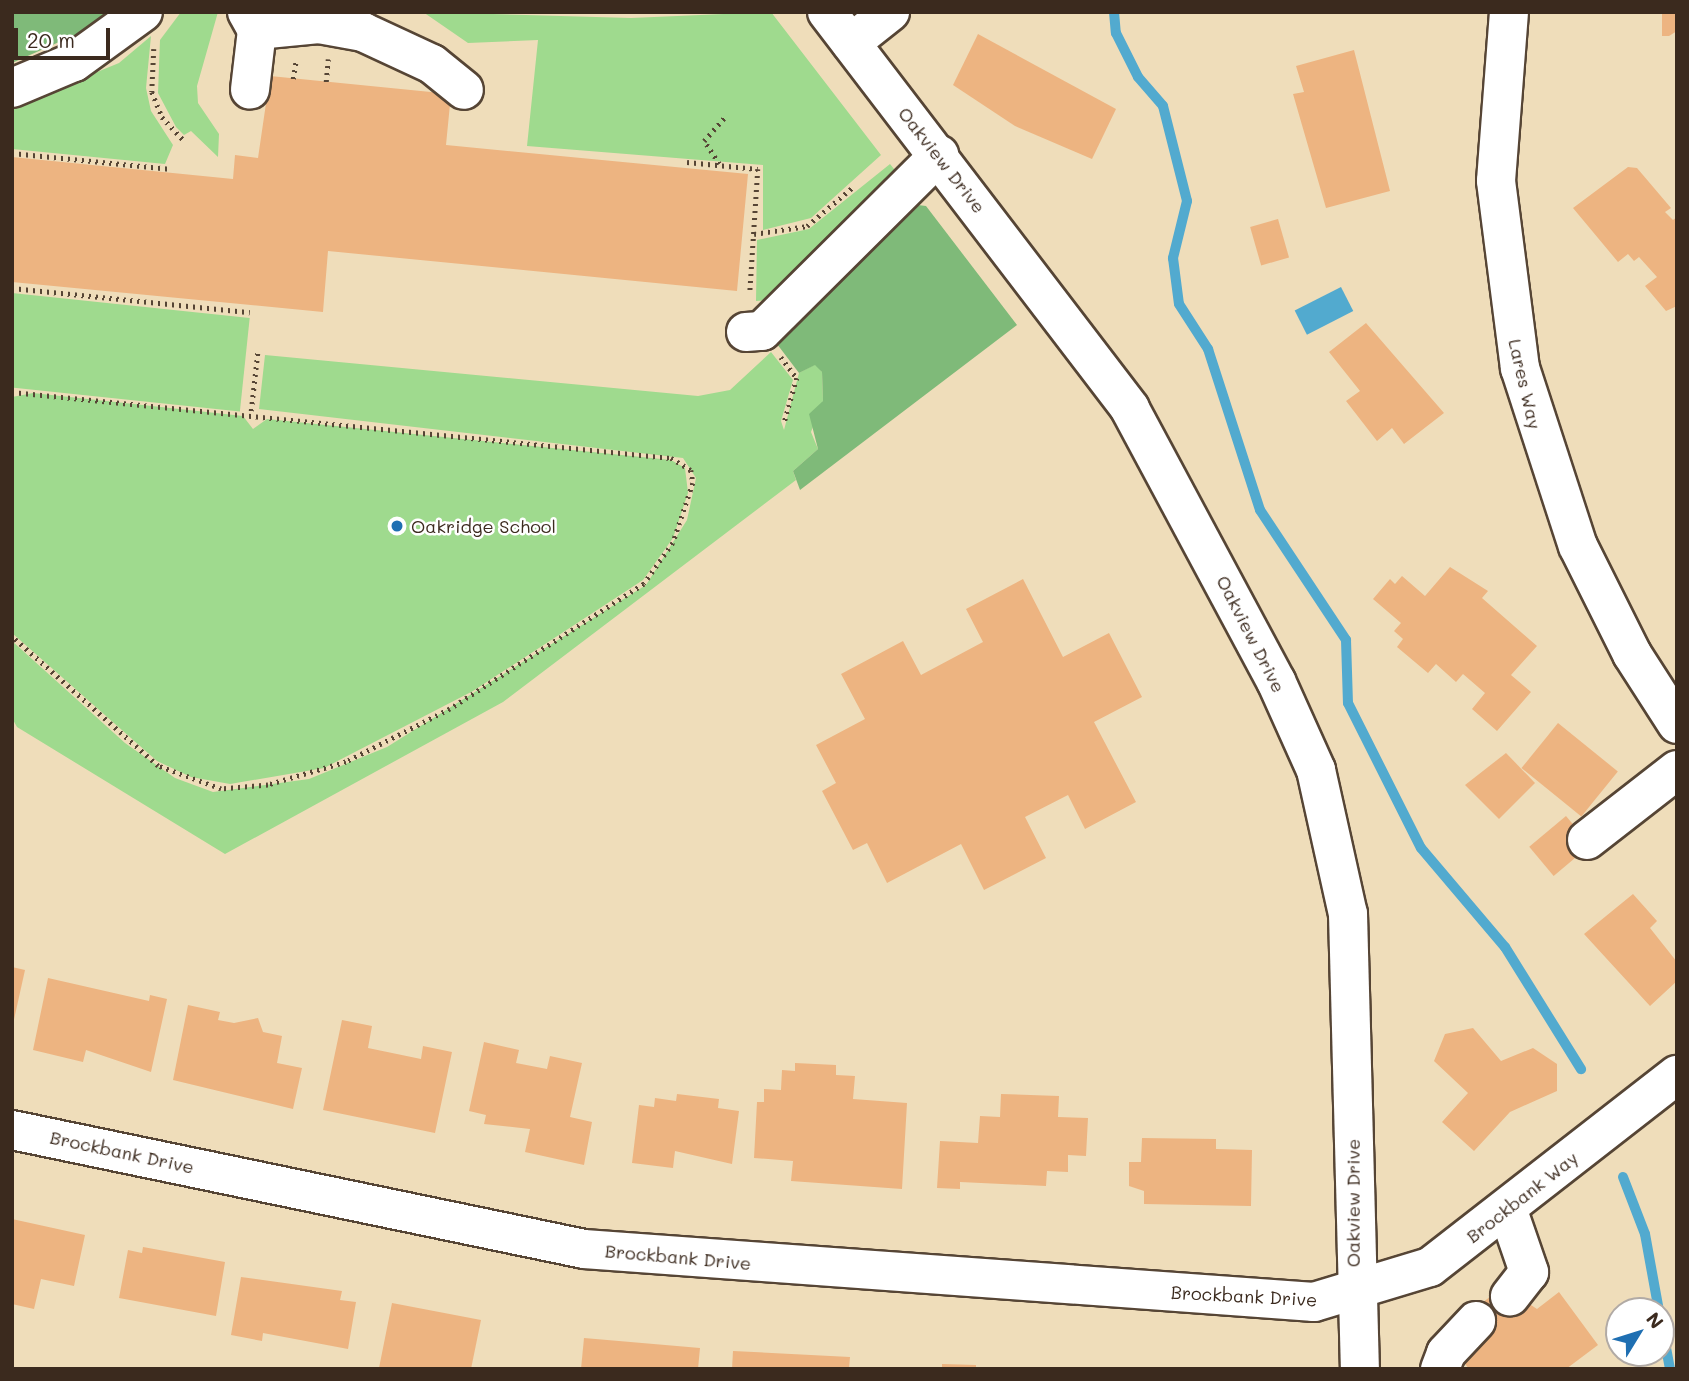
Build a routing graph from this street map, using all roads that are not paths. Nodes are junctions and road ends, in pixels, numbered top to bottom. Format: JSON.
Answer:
{"nodes":[{"id":1,"x":827,"y":12,"type":"edge"},
{"id":2,"x":890,"y":12,"type":"edge"},
{"id":3,"x":1509,"y":12,"type":"edge"},
{"id":4,"x":252,"y":21,"type":"edge"},
{"id":5,"x":149,"y":28,"type":"edge"},
{"id":6,"x":851,"y":43,"type":"junction"},
{"id":7,"x":12,"y":88,"type":"edge"},
{"id":8,"x":250,"y":90,"type":"dead end"},
{"id":9,"x":464,"y":90,"type":"dead end"},
{"id":10,"x":939,"y":155,"type":"junction"},
{"id":11,"x":756,"y":325,"type":"road end"},
{"id":12,"x":1677,"y":724,"type":"edge"},
{"id":13,"x":1677,"y":770,"type":"edge"},
{"id":14,"x":1587,"y":839,"type":"dead end"},
{"id":15,"x":1677,"y":1075,"type":"edge"},
{"id":16,"x":12,"y":1130,"type":"edge"},
{"id":17,"x":1507,"y":1208,"type":"junction"},
{"id":18,"x":1354,"y":1292,"type":"junction"},
{"id":19,"x":1510,"y":1296,"type":"dead end"},
{"id":20,"x":1476,"y":1321,"type":"dead end"},
{"id":21,"x":1360,"y":1369,"type":"edge"},
{"id":22,"x":1440,"y":1369,"type":"edge"}],
"edges":[{"from":1,"to":6,"type":"street","name":"Oakview Drive"},
{"from":2,"to":6,"type":"street"},
{"from":3,"to":12,"type":"street","name":"Lares Way"},
{"from":4,"to":8,"type":"street"},
{"from":4,"to":9,"type":"street"},
{"from":5,"to":7,"type":"street"},
{"from":6,"to":10,"type":"street","name":"Oakview Drive"},
{"from":10,"to":11,"type":"street"},
{"from":10,"to":18,"type":"street","name":"Oakview Drive"},
{"from":13,"to":14,"type":"street"},
{"from":15,"to":17,"type":"street","name":"Brockbank Way"},
{"from":16,"to":18,"type":"street","name":"Brockbank Drive"},
{"from":17,"to":18,"type":"street","name":"Brockbank Way"},
{"from":17,"to":19,"type":"street"},
{"from":18,"to":21,"type":"street","name":"Oakview Drive"},
{"from":20,"to":22,"type":"street"}]}
